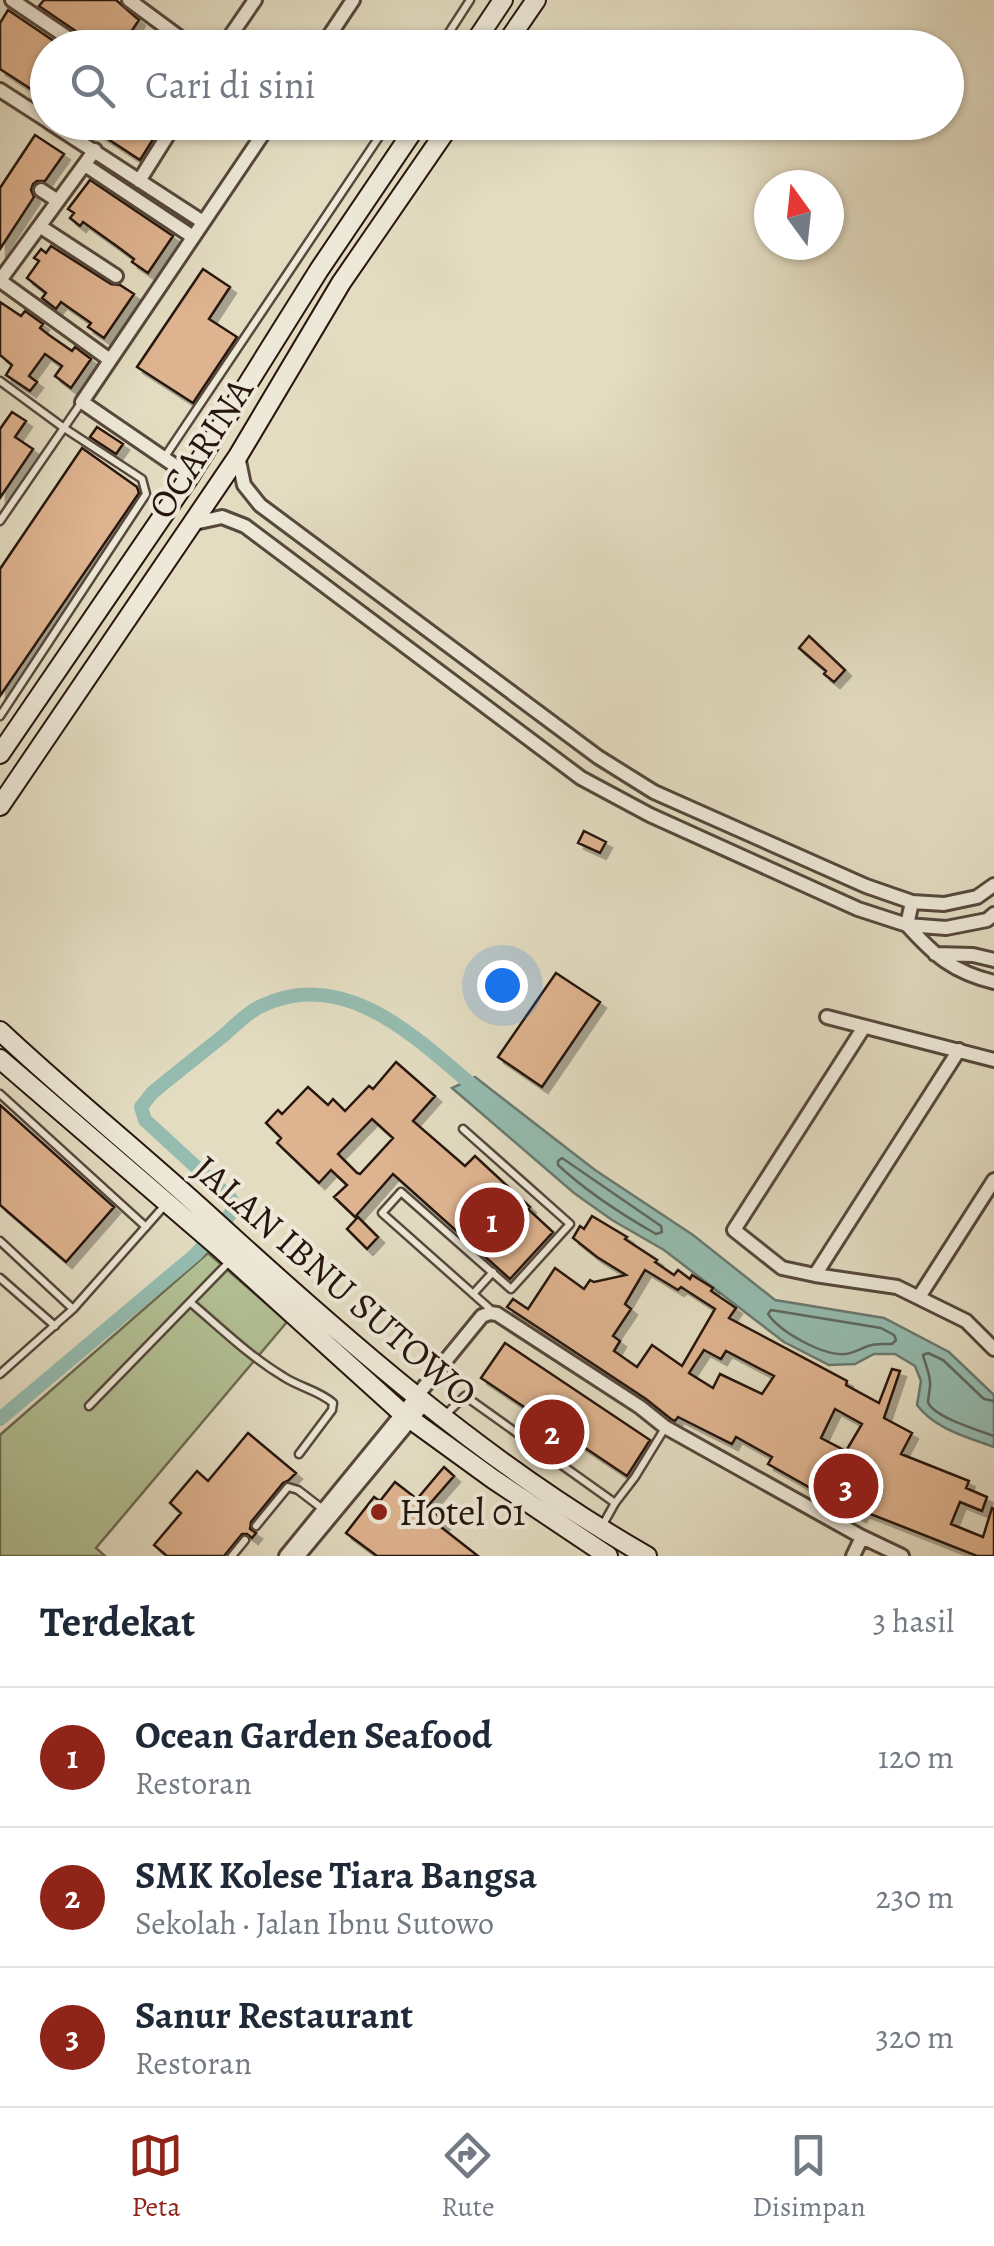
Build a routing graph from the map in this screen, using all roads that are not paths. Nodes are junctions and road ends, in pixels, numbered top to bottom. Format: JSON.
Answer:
{"nodes":[{"id":1,"x":12,"y":0,"type":"edge"},
{"id":2,"x":129,"y":0,"type":"edge"},
{"id":3,"x":353,"y":0,"type":"edge"},
{"id":4,"x":470,"y":0,"type":"edge"},
{"id":5,"x":503,"y":0,"type":"edge"},
{"id":6,"x":536,"y":0,"type":"edge"},
{"id":7,"x":252,"y":1,"type":"edge"},
{"id":8,"x":56,"y":30,"type":"edge"},
{"id":9,"x":170,"y":30,"type":"edge"},
{"id":10,"x":233,"y":30,"type":"edge"},
{"id":11,"x":334,"y":30,"type":"edge"},
{"id":12,"x":451,"y":30,"type":"edge"},
{"id":13,"x":483,"y":30,"type":"edge"},
{"id":14,"x":515,"y":30,"type":"edge"},
{"id":15,"x":0,"y":90,"type":"edge"},
{"id":16,"x":30,"y":110,"type":"edge"},
{"id":17,"x":78,"y":140,"type":"edge"},
{"id":18,"x":165,"y":140,"type":"edge"},
{"id":19,"x":259,"y":140,"type":"edge"},
{"id":20,"x":376,"y":140,"type":"edge"},
{"id":21,"x":408,"y":140,"type":"edge"},
{"id":22,"x":440,"y":140,"type":"edge"},
{"id":23,"x":95,"y":150,"type":"junction"},
{"id":24,"x":85,"y":165,"type":"junction"},
{"id":25,"x":139,"y":181,"type":"junction"},
{"id":26,"x":41,"y":190,"type":"dead end"},
{"id":27,"x":58,"y":201,"type":"junction"},
{"id":28,"x":203,"y":222,"type":"junction"},
{"id":29,"x":41,"y":227,"type":"junction"},
{"id":30,"x":193,"y":236,"type":"junction"},
{"id":31,"x":319,"y":270,"type":"junction"},
{"id":32,"x":116,"y":276,"type":"dead end"},
{"id":33,"x":341,"y":283,"type":"junction"},
{"id":34,"x":110,"y":360,"type":"junction"},
{"id":35,"x":0,"y":380,"type":"edge"},
{"id":36,"x":82,"y":402,"type":"junction"},
{"id":37,"x":64,"y":428,"type":"junction"},
{"id":38,"x":238,"y":456,"type":"junction"},
{"id":39,"x":164,"y":458,"type":"junction"},
{"id":40,"x":190,"y":476,"type":"junction"},
{"id":41,"x":0,"y":521,"type":"edge"},
{"id":42,"x":190,"y":524,"type":"junction"},
{"id":43,"x":0,"y":716,"type":"edge"},
{"id":44,"x":2,"y":748,"type":"edge"},
{"id":45,"x":0,"y":806,"type":"edge"},
{"id":46,"x":740,"y":830,"type":"junction"},
{"id":47,"x":730,"y":851,"type":"junction"},
{"id":48,"x":994,"y":885,"type":"edge"},
{"id":49,"x":912,"y":902,"type":"junction"},
{"id":50,"x":994,"y":914,"type":"edge"},
{"id":51,"x":907,"y":926,"type":"junction"},
{"id":52,"x":933,"y":954,"type":"junction"},
{"id":53,"x":994,"y":960,"type":"edge"},
{"id":54,"x":994,"y":982,"type":"edge"},
{"id":55,"x":827,"y":1017,"type":"dead end"},
{"id":56,"x":864,"y":1027,"type":"junction"},
{"id":57,"x":0,"y":1031,"type":"edge"},
{"id":58,"x":14,"y":1044,"type":"junction"},
{"id":59,"x":959,"y":1050,"type":"junction"},
{"id":60,"x":994,"y":1060,"type":"edge"},
{"id":61,"x":1,"y":1061,"type":"edge"},
{"id":62,"x":0,"y":1094,"type":"edge"},
{"id":63,"x":463,"y":1129,"type":"dead end"},
{"id":64,"x":994,"y":1180,"type":"edge"},
{"id":65,"x":167,"y":1203,"type":"junction"},
{"id":66,"x":197,"y":1217,"type":"junction"},
{"id":67,"x":146,"y":1227,"type":"junction"},
{"id":68,"x":0,"y":1241,"type":"edge"},
{"id":69,"x":229,"y":1249,"type":"junction"},
{"id":70,"x":492,"y":1272,"type":"junction"},
{"id":71,"x":815,"y":1276,"type":"junction"},
{"id":72,"x":0,"y":1278,"type":"edge"},
{"id":73,"x":473,"y":1294,"type":"junction"},
{"id":74,"x":919,"y":1298,"type":"junction"},
{"id":75,"x":191,"y":1303,"type":"junction"},
{"id":76,"x":73,"y":1309,"type":"junction"},
{"id":77,"x":490,"y":1312,"type":"junction"},
{"id":78,"x":54,"y":1326,"type":"junction"},
{"id":79,"x":994,"y":1349,"type":"edge"},
{"id":80,"x":0,"y":1374,"type":"edge"},
{"id":81,"x":420,"y":1400,"type":"junction"},
{"id":82,"x":89,"y":1406,"type":"dead end"},
{"id":83,"x":407,"y":1416,"type":"junction"},
{"id":84,"x":443,"y":1418,"type":"junction"},
{"id":85,"x":665,"y":1428,"type":"junction"},
{"id":86,"x":299,"y":1454,"type":"dead end"},
{"id":87,"x":616,"y":1503,"type":"junction"},
{"id":88,"x":324,"y":1510,"type":"junction"},
{"id":89,"x":256,"y":1526,"type":"dead end"},
{"id":90,"x":595,"y":1536,"type":"junction"},
{"id":91,"x":862,"y":1537,"type":"junction"},
{"id":92,"x":245,"y":1540,"type":"dead end"},
{"id":93,"x":232,"y":1556,"type":"edge"},
{"id":94,"x":286,"y":1556,"type":"edge"},
{"id":95,"x":298,"y":1556,"type":"edge"},
{"id":96,"x":608,"y":1556,"type":"edge"},
{"id":97,"x":647,"y":1556,"type":"edge"},
{"id":98,"x":853,"y":1556,"type":"edge"},
{"id":99,"x":902,"y":1556,"type":"edge"}],
"edges":[{"from":1,"to":8,"type":"street"},
{"from":2,"to":9,"type":"street"},
{"from":3,"to":11,"type":"street"},
{"from":4,"to":12,"type":"lane"},
{"from":5,"to":13,"type":"main road"},
{"from":6,"to":14,"type":"main road"},
{"from":7,"to":10,"type":"street"},
{"from":15,"to":16,"type":"street"},
{"from":17,"to":23,"type":"street"},
{"from":18,"to":25,"type":"street"},
{"from":19,"to":28,"type":"street"},
{"from":20,"to":39,"type":"lane"},
{"from":21,"to":31,"type":"main road","name":"OCARINA"},
{"from":22,"to":33,"type":"main road","name":"OCARINA"},
{"from":23,"to":24,"type":"street"},
{"from":23,"to":25,"type":"street"},
{"from":24,"to":27,"type":"street"},
{"from":24,"to":30,"type":"street"},
{"from":25,"to":28,"type":"street"},
{"from":26,"to":27,"type":"street"},
{"from":27,"to":29,"type":"street"},
{"from":28,"to":30,"type":"street"},
{"from":29,"to":32,"type":"street"},
{"from":29,"to":34,"type":"street"},
{"from":30,"to":34,"type":"street"},
{"from":31,"to":33,"type":"main road"},
{"from":31,"to":40,"type":"main road","name":"OCARINA"},
{"from":33,"to":38,"type":"main road","name":"OCARINA"},
{"from":34,"to":36,"type":"street"},
{"from":35,"to":37,"type":"lane"},
{"from":36,"to":37,"type":"lane"},
{"from":36,"to":39,"type":"street"},
{"from":37,"to":41,"type":"lane"},
{"from":37,"to":43,"type":"lane"},
{"from":38,"to":42,"type":"main road","name":"OCARINA"},
{"from":38,"to":46,"type":"street"},
{"from":39,"to":40,"type":"street"},
{"from":40,"to":44,"type":"main road","name":"OCARINA"},
{"from":42,"to":45,"type":"main road","name":"OCARINA"},
{"from":42,"to":47,"type":"street"},
{"from":46,"to":47,"type":"street"},
{"from":46,"to":49,"type":"street"},
{"from":47,"to":51,"type":"street"},
{"from":48,"to":49,"type":"street"},
{"from":49,"to":51,"type":"street"},
{"from":50,"to":51,"type":"street"},
{"from":51,"to":52,"type":"street"},
{"from":52,"to":53,"type":"street"},
{"from":52,"to":54,"type":"street"},
{"from":55,"to":56,"type":"street"},
{"from":56,"to":59,"type":"street"},
{"from":56,"to":71,"type":"street"},
{"from":57,"to":58,"type":"main road","name":"JALAN IBNU SUTOWO"},
{"from":58,"to":61,"type":"lane"},
{"from":58,"to":66,"type":"main road","name":"JALAN IBNU SUTOWO"},
{"from":59,"to":60,"type":"street"},
{"from":59,"to":71,"type":"street"},
{"from":61,"to":65,"type":"main road","name":"JALAN IBNU SUTOWO"},
{"from":62,"to":67,"type":"lane"},
{"from":63,"to":70,"type":"lane"},
{"from":64,"to":74,"type":"street"},
{"from":65,"to":66,"type":"main road","name":"JALAN IBNU SUTOWO"},
{"from":65,"to":67,"type":"lane"},
{"from":66,"to":69,"type":"main road","name":"JALAN IBNU SUTOWO"},
{"from":67,"to":76,"type":"lane"},
{"from":68,"to":76,"type":"lane"},
{"from":69,"to":75,"type":"lane"},
{"from":69,"to":81,"type":"main road","name":"JALAN IBNU SUTOWO"},
{"from":69,"to":83,"type":"main road","name":"JALAN IBNU SUTOWO"},
{"from":70,"to":73,"type":"lane"},
{"from":70,"to":73,"type":"lane"},
{"from":71,"to":74,"type":"street"},
{"from":72,"to":78,"type":"lane"},
{"from":73,"to":77,"type":"lane"},
{"from":74,"to":79,"type":"street"},
{"from":75,"to":82,"type":"lane"},
{"from":75,"to":86,"type":"lane"},
{"from":76,"to":78,"type":"lane"},
{"from":77,"to":81,"type":"street"},
{"from":77,"to":85,"type":"street"},
{"from":78,"to":80,"type":"lane"},
{"from":81,"to":83,"type":"street"},
{"from":81,"to":84,"type":"main road","name":"JALAN IBNU SUTOWO"},
{"from":83,"to":88,"type":"street"},
{"from":83,"to":90,"type":"main road","name":"JALAN IBNU SUTOWO"},
{"from":83,"to":95,"type":"street"},
{"from":84,"to":87,"type":"lane"},
{"from":84,"to":90,"type":"main road","name":"JALAN IBNU SUTOWO"},
{"from":85,"to":87,"type":"lane"},
{"from":85,"to":91,"type":"street"},
{"from":87,"to":90,"type":"lane"},
{"from":88,"to":89,"type":"lane"},
{"from":88,"to":94,"type":"street"},
{"from":90,"to":96,"type":"main road","name":"JALAN IBNU SUTOWO"},
{"from":90,"to":97,"type":"main road","name":"JALAN IBNU SUTOWO"},
{"from":91,"to":98,"type":"street"},
{"from":91,"to":99,"type":"street"},
{"from":92,"to":93,"type":"lane"}]}
